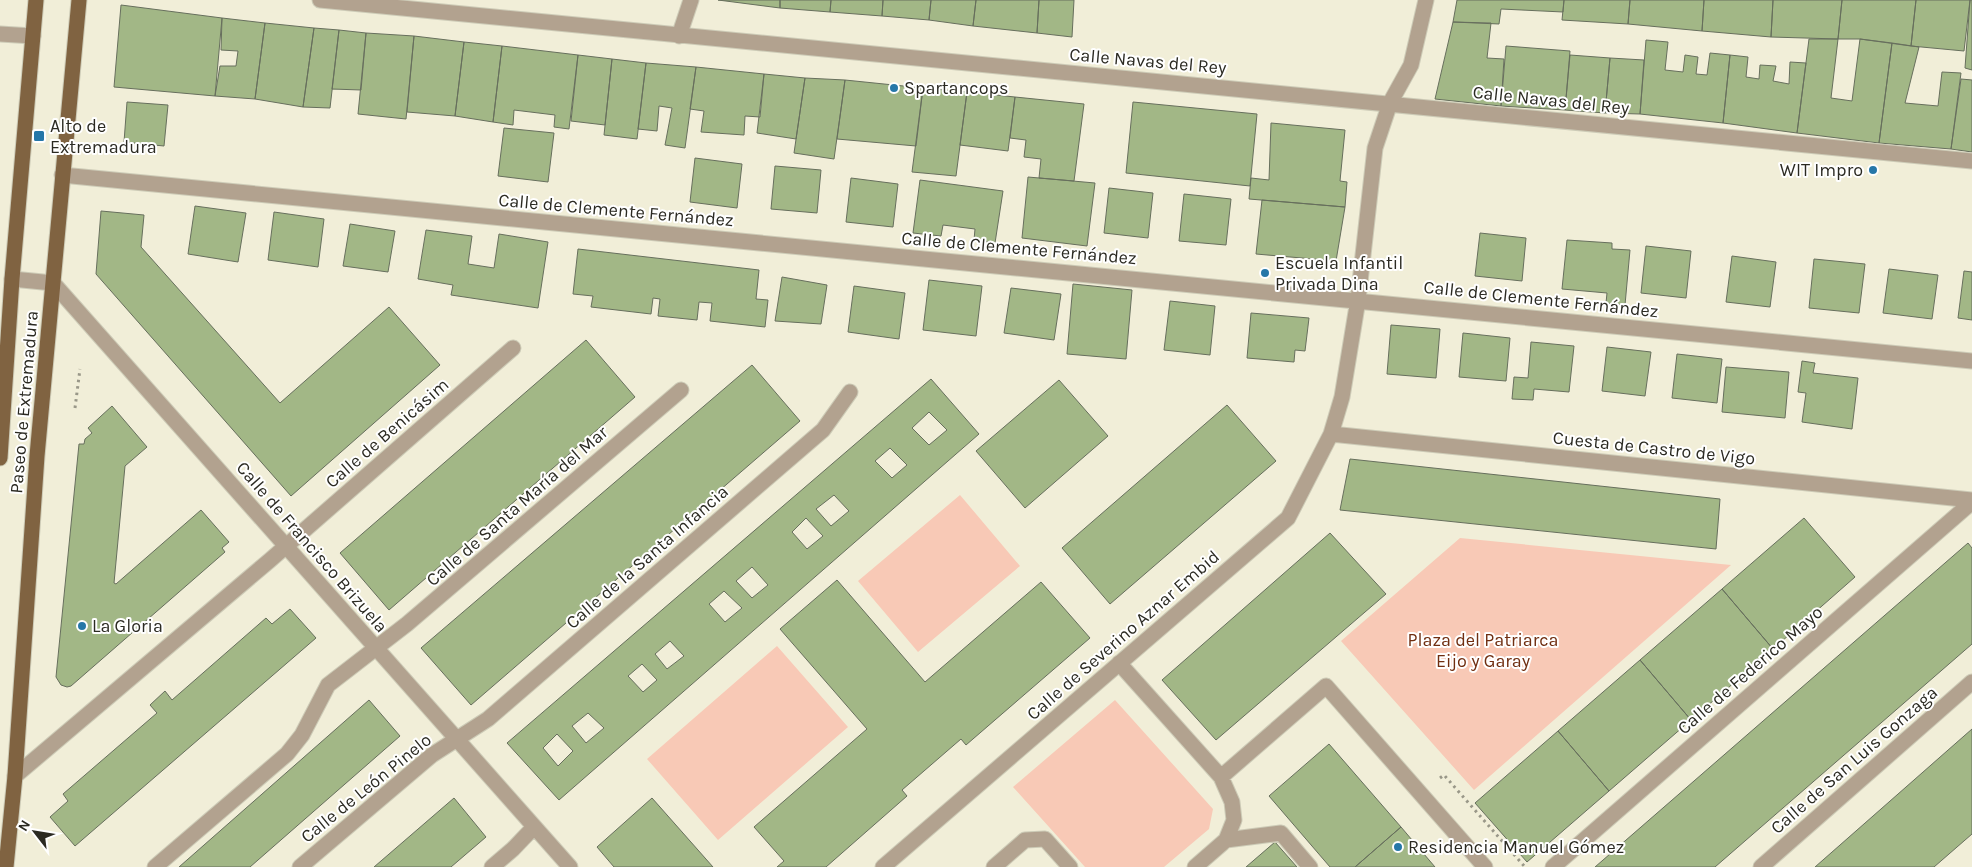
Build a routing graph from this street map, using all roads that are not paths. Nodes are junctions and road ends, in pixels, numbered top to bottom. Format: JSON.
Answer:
{"nodes":[{"id":1,"x":36,"y":0,"type":"edge"},
{"id":2,"x":79,"y":0,"type":"edge"},
{"id":3,"x":320,"y":0,"type":"edge"},
{"id":4,"x":690,"y":0,"type":"edge"},
{"id":5,"x":1414,"y":0,"type":"edge"},
{"id":6,"x":1425,"y":7,"type":"edge"},
{"id":7,"x":0,"y":34,"type":"edge"},
{"id":8,"x":33,"y":36,"type":"junction"},
{"id":9,"x":679,"y":36,"type":"junction"},
{"id":10,"x":1390,"y":103,"type":"junction"},
{"id":11,"x":1972,"y":161,"type":"edge"},
{"id":12,"x":62,"y":175,"type":"junction"},
{"id":13,"x":12,"y":279,"type":"junction"},
{"id":14,"x":53,"y":283,"type":"junction"},
{"id":15,"x":1358,"y":300,"type":"junction"},
{"id":16,"x":514,"y":348,"type":"dead end"},
{"id":17,"x":1972,"y":361,"type":"edge"},
{"id":18,"x":681,"y":390,"type":"dead end"},
{"id":19,"x":850,"y":392,"type":"dead end"},
{"id":20,"x":1331,"y":434,"type":"junction"},
{"id":21,"x":0,"y":458,"type":"edge"},
{"id":22,"x":1972,"y":501,"type":"edge"},
{"id":23,"x":286,"y":546,"type":"junction"},
{"id":24,"x":375,"y":648,"type":"junction"},
{"id":25,"x":1119,"y":663,"type":"junction"},
{"id":26,"x":1972,"y":682,"type":"edge"},
{"id":27,"x":458,"y":740,"type":"junction"},
{"id":28,"x":15,"y":776,"type":"junction"},
{"id":29,"x":1221,"y":777,"type":"junction"},
{"id":30,"x":534,"y":827,"type":"junction"},
{"id":31,"x":1226,"y":840,"type":"junction"},
{"id":32,"x":6,"y":867,"type":"edge"},
{"id":33,"x":155,"y":867,"type":"edge"},
{"id":34,"x":300,"y":867,"type":"edge"},
{"id":35,"x":492,"y":867,"type":"edge"},
{"id":36,"x":570,"y":867,"type":"edge"},
{"id":37,"x":883,"y":867,"type":"edge"},
{"id":38,"x":994,"y":867,"type":"edge"},
{"id":39,"x":1070,"y":867,"type":"edge"},
{"id":40,"x":1195,"y":867,"type":"edge"},
{"id":41,"x":1310,"y":867,"type":"edge"},
{"id":42,"x":1484,"y":867,"type":"edge"},
{"id":43,"x":1553,"y":867,"type":"edge"},
{"id":44,"x":1761,"y":867,"type":"edge"}],
"edges":[{"from":1,"to":8,"type":"main road","name":"Paseo de Extremadura"},
{"from":2,"to":12,"type":"main road","name":"Paseo de Extremadura"},
{"from":3,"to":9,"type":"street","name":"Calle Navas del Rey"},
{"from":4,"to":9,"type":"street"},
{"from":5,"to":6,"type":"street"},
{"from":6,"to":10,"type":"street","name":"Calle de Severino Aznar Embid"},
{"from":7,"to":8,"type":"street"},
{"from":8,"to":13,"type":"main road","name":"Paseo de Extremadura"},
{"from":9,"to":10,"type":"street","name":"Calle Navas del Rey"},
{"from":10,"to":11,"type":"street","name":"Calle Navas del Rey"},
{"from":10,"to":15,"type":"street","name":"Calle de Severino Aznar Embid"},
{"from":12,"to":14,"type":"main road","name":"Paseo de Extremadura"},
{"from":12,"to":15,"type":"street","name":"Calle de Clemente Fernández"},
{"from":13,"to":14,"type":"street"},
{"from":13,"to":21,"type":"main road","name":"Paseo de Extremadura"},
{"from":14,"to":23,"type":"street","name":"Calle de Francisco Brizuela"},
{"from":14,"to":28,"type":"main road","name":"Paseo de Extremadura"},
{"from":15,"to":17,"type":"street","name":"Calle de Clemente Fernández"},
{"from":15,"to":20,"type":"street","name":"Calle de Severino Aznar Embid"},
{"from":16,"to":23,"type":"street","name":"Calle de Benicásim"},
{"from":18,"to":24,"type":"street","name":"Calle de Santa María del Mar"},
{"from":19,"to":27,"type":"street","name":"Calle de la Santa Infancia"},
{"from":20,"to":22,"type":"street","name":"Cuesta de Castro de Vigo"},
{"from":20,"to":25,"type":"street","name":"Calle de Severino Aznar Embid"},
{"from":22,"to":43,"type":"street","name":"Calle de Federico Mayo"},
{"from":23,"to":24,"type":"street","name":"Calle de Francisco Brizuela"},
{"from":23,"to":28,"type":"street","name":"Calle de Benicásim"},
{"from":24,"to":27,"type":"street","name":"Calle de Francisco Brizuela"},
{"from":24,"to":33,"type":"street","name":"Calle de Santa María del Mar"},
{"from":25,"to":29,"type":"street"},
{"from":25,"to":37,"type":"street","name":"Calle de Severino Aznar Embid"},
{"from":26,"to":44,"type":"street","name":"Calle de San Luis Gonzaga"},
{"from":27,"to":30,"type":"street","name":"Calle de Francisco Brizuela"},
{"from":27,"to":34,"type":"street","name":"Calle de León Pinelo"},
{"from":28,"to":32,"type":"main road","name":"Paseo de Extremadura"},
{"from":29,"to":31,"type":"street"},
{"from":29,"to":42,"type":"street"},
{"from":30,"to":35,"type":"street"},
{"from":30,"to":36,"type":"street","name":"Calle de Francisco Brizuela"},
{"from":31,"to":40,"type":"street"},
{"from":31,"to":41,"type":"street"},
{"from":38,"to":39,"type":"street"}]}
